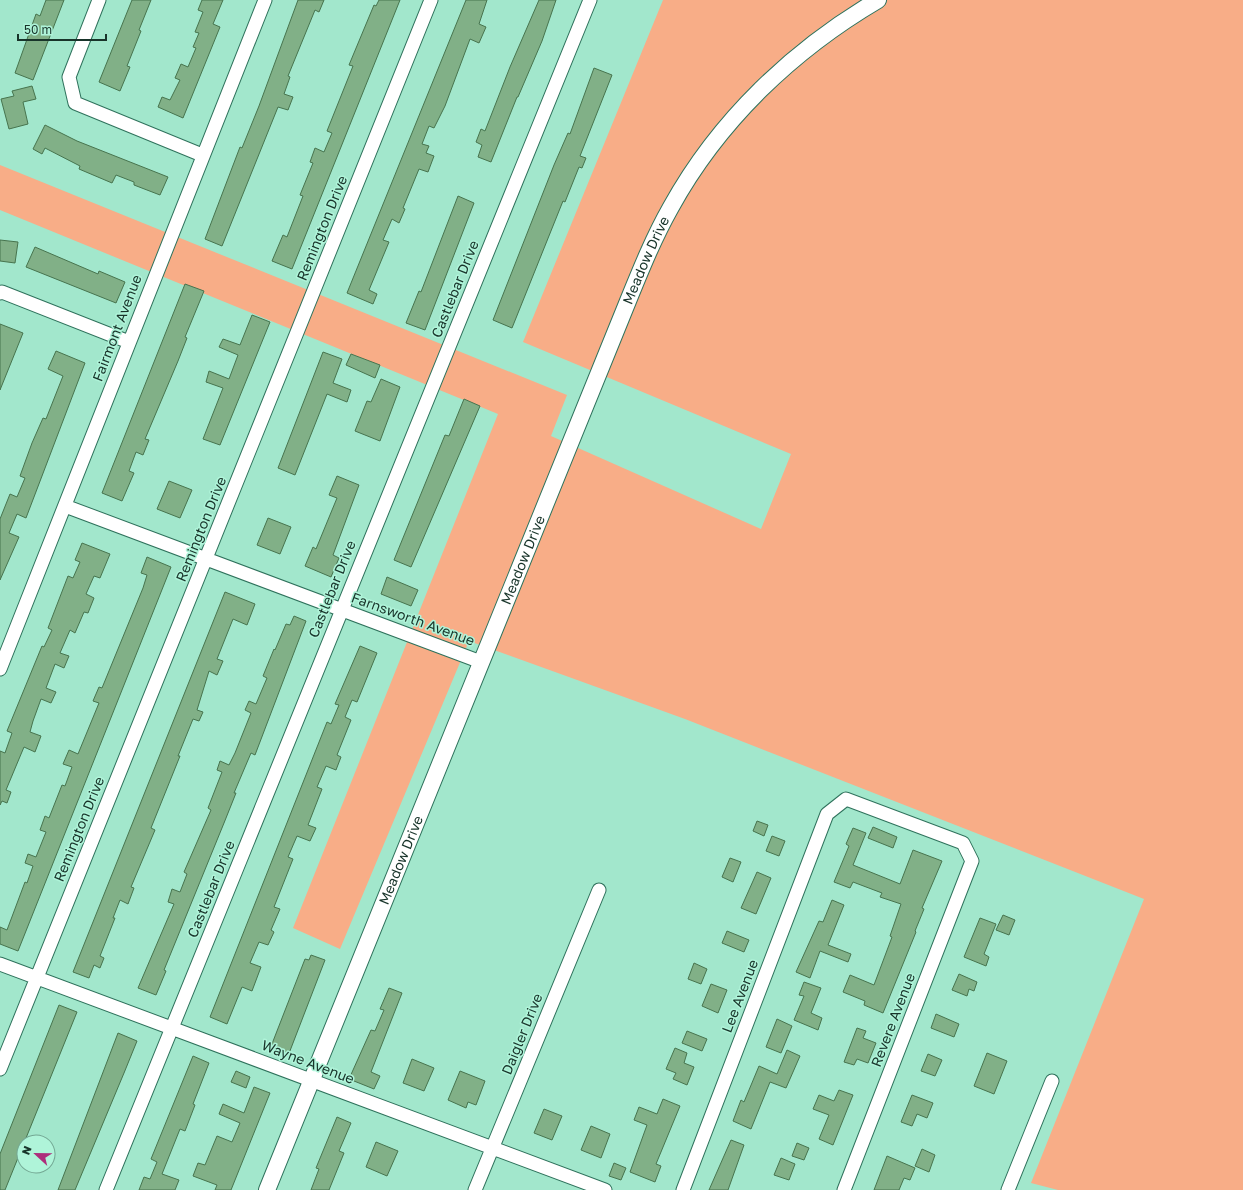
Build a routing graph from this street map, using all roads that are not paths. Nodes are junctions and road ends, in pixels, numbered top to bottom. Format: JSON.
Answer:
{"nodes":[{"id":1,"x":99,"y":0,"type":"edge"},
{"id":2,"x":265,"y":0,"type":"edge"},
{"id":3,"x":431,"y":0,"type":"edge"},
{"id":4,"x":590,"y":0,"type":"edge"},
{"id":5,"x":878,"y":0,"type":"edge"},
{"id":6,"x":202,"y":155,"type":"junction"},
{"id":7,"x":0,"y":293,"type":"edge"},
{"id":8,"x":129,"y":342,"type":"junction"},
{"id":9,"x":65,"y":506,"type":"junction"},
{"id":10,"x":206,"y":559,"type":"junction"},
{"id":11,"x":341,"y":610,"type":"junction"},
{"id":12,"x":481,"y":662,"type":"junction"},
{"id":13,"x":0,"y":669,"type":"edge"},
{"id":14,"x":827,"y":814,"type":"joint"},
{"id":15,"x":598,"y":890,"type":"dead end"},
{"id":16,"x":0,"y":964,"type":"edge"},
{"id":17,"x":36,"y":978,"type":"junction"},
{"id":18,"x":173,"y":1028,"type":"junction"},
{"id":19,"x":0,"y":1069,"type":"edge"},
{"id":20,"x":311,"y":1081,"type":"junction"},
{"id":21,"x":1052,"y":1081,"type":"dead end"},
{"id":22,"x":492,"y":1149,"type":"junction"},
{"id":23,"x":106,"y":1190,"type":"edge"},
{"id":24,"x":267,"y":1190,"type":"edge"},
{"id":25,"x":475,"y":1190,"type":"edge"},
{"id":26,"x":605,"y":1190,"type":"edge"},
{"id":27,"x":683,"y":1190,"type":"edge"},
{"id":28,"x":844,"y":1190,"type":"edge"},
{"id":29,"x":1008,"y":1190,"type":"edge"}],
"edges":[{"from":1,"to":6,"type":"street"},
{"from":2,"to":6,"type":"street","name":"Fairmont Avenue"},
{"from":3,"to":10,"type":"street","name":"Remington Drive"},
{"from":4,"to":11,"type":"street","name":"Castlebar Drive"},
{"from":5,"to":12,"type":"street","name":"Meadow Drive"},
{"from":6,"to":8,"type":"street","name":"Fairmont Avenue"},
{"from":7,"to":8,"type":"street"},
{"from":8,"to":9,"type":"street","name":"Fairmont Avenue"},
{"from":9,"to":10,"type":"street","name":"Farnsworth Avenue"},
{"from":9,"to":13,"type":"street","name":"Fairmont Avenue"},
{"from":10,"to":11,"type":"street","name":"Farnsworth Avenue"},
{"from":10,"to":17,"type":"street","name":"Remington Drive"},
{"from":11,"to":12,"type":"street","name":"Farnsworth Avenue"},
{"from":11,"to":18,"type":"street","name":"Castlebar Drive"},
{"from":12,"to":20,"type":"street","name":"Meadow Drive"},
{"from":14,"to":27,"type":"street","name":"Lee Avenue"},
{"from":14,"to":28,"type":"street","name":"Revere Avenue"},
{"from":15,"to":22,"type":"street","name":"Daigler Drive"},
{"from":16,"to":17,"type":"street","name":"Wayne Avenue"},
{"from":17,"to":18,"type":"street","name":"Wayne Avenue"},
{"from":17,"to":19,"type":"street","name":"Remington Drive"},
{"from":18,"to":20,"type":"street","name":"Wayne Avenue"},
{"from":18,"to":23,"type":"street","name":"Castlebar Drive"},
{"from":20,"to":22,"type":"street","name":"Wayne Avenue"},
{"from":20,"to":24,"type":"street","name":"Meadow Drive"},
{"from":21,"to":29,"type":"street"},
{"from":22,"to":25,"type":"street","name":"Daigler Drive"},
{"from":22,"to":26,"type":"street","name":"Wayne Avenue"}]}
